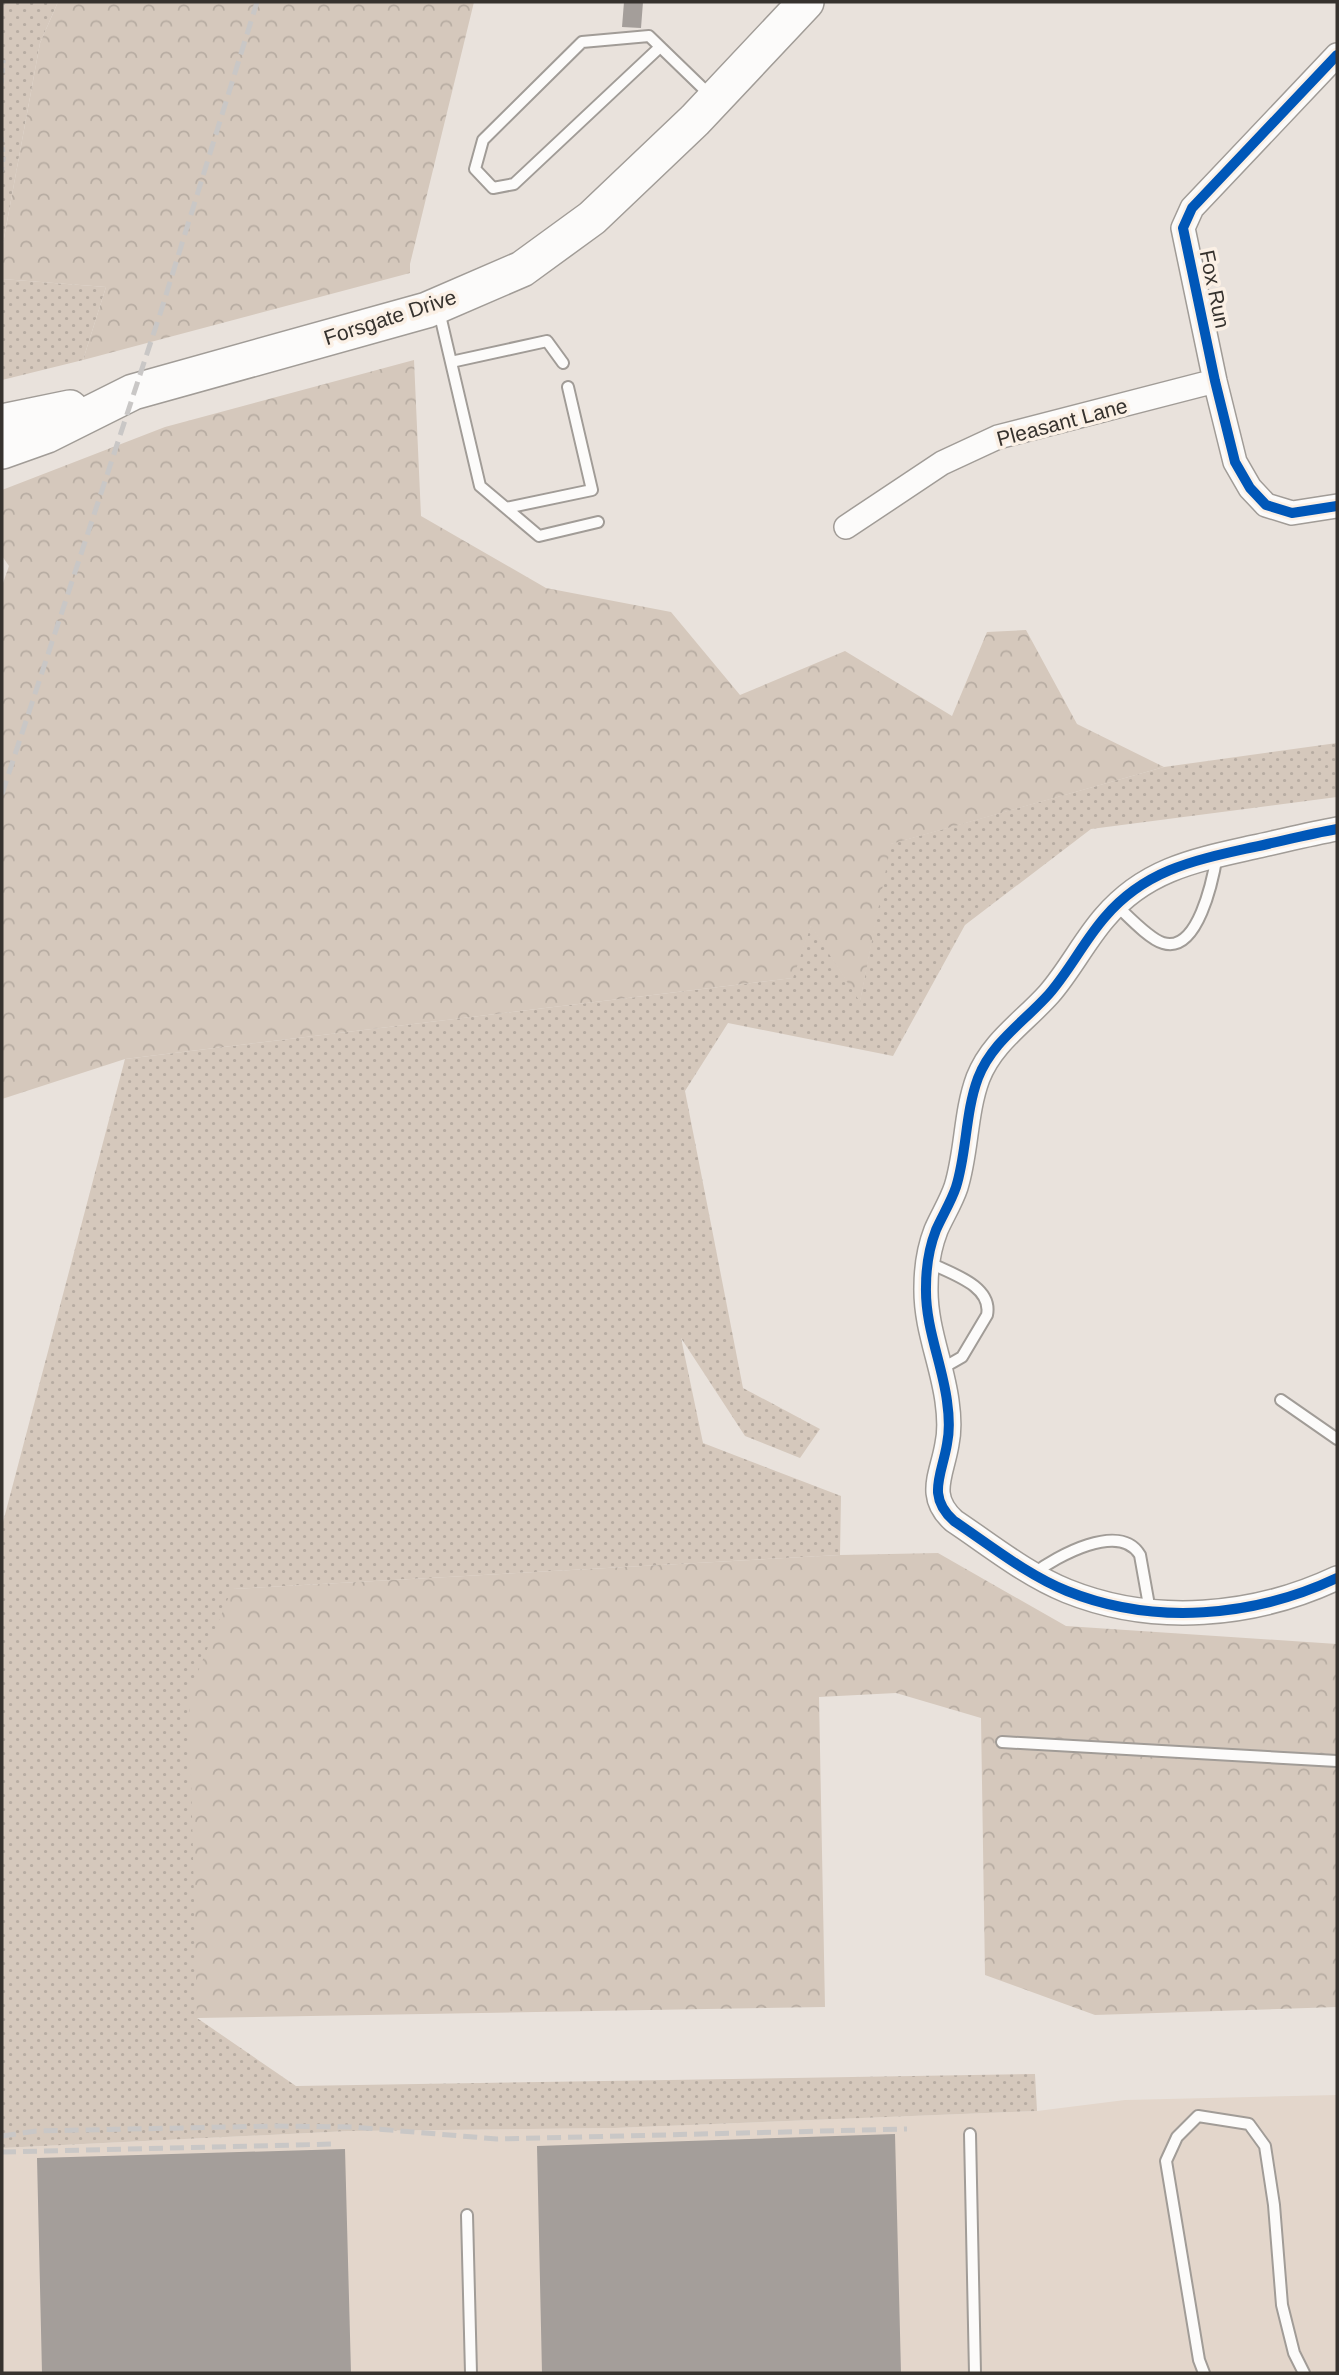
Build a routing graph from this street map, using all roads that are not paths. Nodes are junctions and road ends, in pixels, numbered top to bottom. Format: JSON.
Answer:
{"nodes":[{"id":1,"x":806,"y":2,"type":"edge"},
{"id":2,"x":660,"y":47,"type":"junction"},
{"id":3,"x":1337,"y":55,"type":"edge"},
{"id":4,"x":714,"y":99,"type":"junction"},
{"id":5,"x":438,"y":305,"type":"junction"},
{"id":6,"x":451,"y":362,"type":"junction"},
{"id":7,"x":563,"y":363,"type":"dead end"},
{"id":8,"x":1215,"y":381,"type":"junction"},
{"id":9,"x":568,"y":387,"type":"dead end"},
{"id":10,"x":121,"y":397,"type":"junction"},
{"id":11,"x":2,"y":422,"type":"edge"},
{"id":12,"x":2,"y":451,"type":"edge"},
{"id":13,"x":1337,"y":506,"type":"edge"},
{"id":14,"x":506,"y":508,"type":"junction"},
{"id":15,"x":598,"y":522,"type":"dead end"},
{"id":16,"x":846,"y":527,"type":"dead end"},
{"id":17,"x":1337,"y":829,"type":"edge"},
{"id":18,"x":1217,"y":855,"type":"junction"},
{"id":19,"x":1116,"y":905,"type":"junction"},
{"id":20,"x":928,"y":1262,"type":"junction"},
{"id":21,"x":941,"y":1369,"type":"junction"},
{"id":22,"x":1281,"y":1400,"type":"dead end"},
{"id":23,"x":1337,"y":1439,"type":"edge"},
{"id":24,"x":1034,"y":1574,"type":"junction"},
{"id":25,"x":1337,"y":1578,"type":"edge"},
{"id":26,"x":1150,"y":1611,"type":"junction"},
{"id":27,"x":1002,"y":1742,"type":"dead end"},
{"id":28,"x":1337,"y":1761,"type":"edge"},
{"id":29,"x":970,"y":2134,"type":"dead end"},
{"id":30,"x":467,"y":2215,"type":"dead end"},
{"id":31,"x":471,"y":2373,"type":"edge"},
{"id":32,"x":975,"y":2373,"type":"edge"},
{"id":33,"x":1204,"y":2373,"type":"edge"},
{"id":34,"x":1304,"y":2373,"type":"edge"}],
"edges":[{"from":1,"to":4,"type":"main road","name":"Forsgate Drive"},
{"from":2,"to":2,"type":"lane"},
{"from":2,"to":4,"type":"lane"},
{"from":3,"to":8,"type":"street","name":"Fox Run"},
{"from":4,"to":5,"type":"main road","name":"Forsgate Drive"},
{"from":5,"to":6,"type":"lane"},
{"from":5,"to":10,"type":"main road","name":"Forsgate Drive"},
{"from":6,"to":7,"type":"lane"},
{"from":6,"to":14,"type":"lane"},
{"from":8,"to":13,"type":"street","name":"Fox Run"},
{"from":8,"to":16,"type":"street","name":"Pleasant Lane"},
{"from":9,"to":14,"type":"lane"},
{"from":10,"to":11,"type":"main road","name":"Forsgate Drive"},
{"from":10,"to":12,"type":"main road","name":"Forsgate Drive"},
{"from":14,"to":15,"type":"lane"},
{"from":17,"to":18,"type":"street"},
{"from":18,"to":19,"type":"street"},
{"from":18,"to":19,"type":"lane"},
{"from":19,"to":20,"type":"street"},
{"from":20,"to":21,"type":"street"},
{"from":20,"to":21,"type":"lane"},
{"from":21,"to":24,"type":"street"},
{"from":22,"to":23,"type":"lane"},
{"from":24,"to":26,"type":"street"},
{"from":24,"to":26,"type":"lane"},
{"from":25,"to":26,"type":"street"},
{"from":27,"to":28,"type":"lane"},
{"from":29,"to":32,"type":"lane"},
{"from":30,"to":31,"type":"lane"},
{"from":33,"to":34,"type":"lane"}]}
